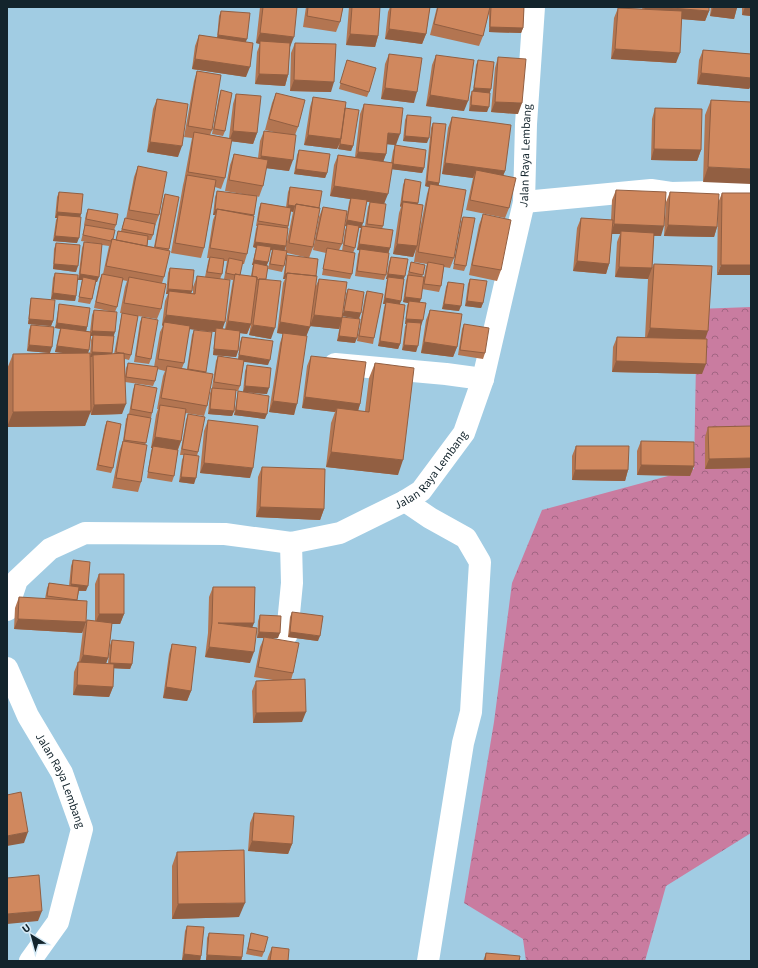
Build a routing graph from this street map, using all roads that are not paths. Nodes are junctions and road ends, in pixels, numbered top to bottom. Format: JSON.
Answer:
{"nodes":[{"id":1,"x":534,"y":7,"type":"edge"},
{"id":2,"x":751,"y":191,"type":"edge"},
{"id":3,"x":524,"y":202,"type":"junction"},
{"id":4,"x":324,"y":363,"type":"edge"},
{"id":5,"x":483,"y":380,"type":"junction"},
{"id":6,"x":405,"y":501,"type":"junction"},
{"id":7,"x":291,"y":543,"type":"junction"},
{"id":8,"x":7,"y":610,"type":"edge"},
{"id":9,"x":286,"y":634,"type":"dead end"},
{"id":10,"x":7,"y":668,"type":"edge"},
{"id":11,"x":30,"y":961,"type":"edge"},
{"id":12,"x":428,"y":961,"type":"edge"}],
"edges":[{"from":1,"to":3,"type":"main road","name":"Jalan Raya Lembang"},
{"from":2,"to":3,"type":"main road"},
{"from":3,"to":5,"type":"main road","name":"Jalan Raya Lembang"},
{"from":4,"to":5,"type":"main road"},
{"from":5,"to":6,"type":"main road","name":"Jalan Raya Lembang"},
{"from":6,"to":7,"type":"main road","name":"Jalan Raya Lembang"},
{"from":6,"to":12,"type":"main road"},
{"from":7,"to":8,"type":"main road","name":"Jalan Raya Lembang"},
{"from":7,"to":9,"type":"main road"},
{"from":10,"to":11,"type":"main road","name":"Jalan Raya Lembang"}]}
